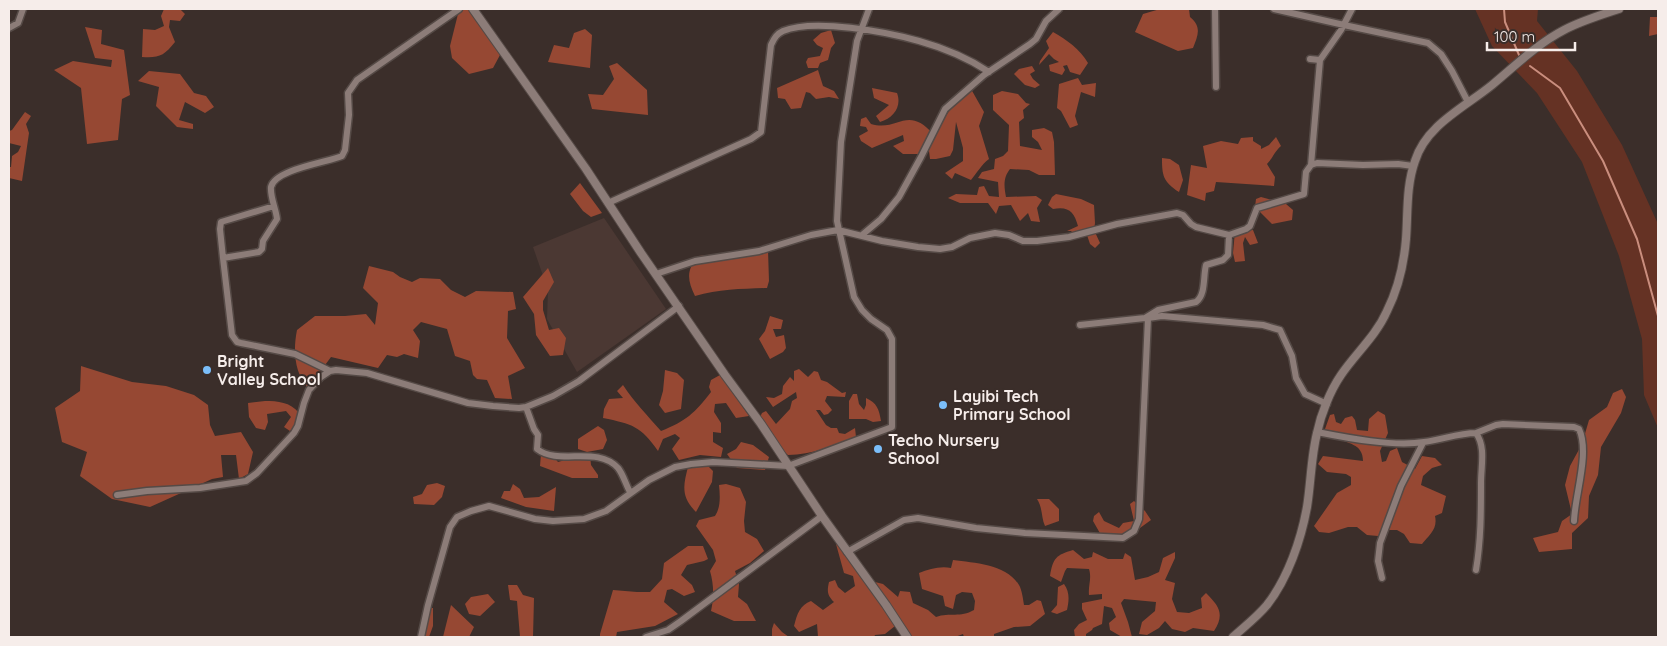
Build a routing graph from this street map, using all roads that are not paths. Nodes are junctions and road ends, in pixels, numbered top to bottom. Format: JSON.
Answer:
{"nodes":[{"id":1,"x":23,"y":9,"type":"edge"},
{"id":2,"x":460,"y":9,"type":"edge"},
{"id":3,"x":474,"y":9,"type":"edge"},
{"id":4,"x":869,"y":9,"type":"edge"},
{"id":5,"x":1059,"y":9,"type":"edge"},
{"id":6,"x":1215,"y":9,"type":"edge"},
{"id":7,"x":1274,"y":9,"type":"edge"},
{"id":8,"x":1352,"y":9,"type":"edge"},
{"id":9,"x":1619,"y":9,"type":"edge"},
{"id":10,"x":1344,"y":26,"type":"junction"},
{"id":11,"x":9,"y":28,"type":"edge"},
{"id":12,"x":862,"y":29,"type":"junction"},
{"id":13,"x":1310,"y":59,"type":"dead end"},
{"id":14,"x":1320,"y":60,"type":"junction"},
{"id":15,"x":989,"y":72,"type":"junction"},
{"id":16,"x":1216,"y":87,"type":"dead end"},
{"id":17,"x":1468,"y":102,"type":"junction"},
{"id":18,"x":1311,"y":165,"type":"junction"},
{"id":19,"x":1413,"y":166,"type":"junction"},
{"id":20,"x":608,"y":203,"type":"junction"},
{"id":21,"x":274,"y":206,"type":"junction"},
{"id":22,"x":838,"y":230,"type":"junction"},
{"id":23,"x":862,"y":235,"type":"junction"},
{"id":24,"x":1229,"y":235,"type":"junction"},
{"id":25,"x":223,"y":258,"type":"junction"},
{"id":26,"x":656,"y":274,"type":"junction"},
{"id":27,"x":679,"y":306,"type":"junction"},
{"id":28,"x":1080,"y":325,"type":"dead end"},
{"id":29,"x":330,"y":370,"type":"junction"},
{"id":30,"x":1327,"y":404,"type":"junction"},
{"id":31,"x":526,"y":407,"type":"junction"},
{"id":32,"x":1317,"y":432,"type":"junction"},
{"id":33,"x":1476,"y":433,"type":"junction"},
{"id":34,"x":1423,"y":443,"type":"junction"},
{"id":35,"x":788,"y":466,"type":"junction"},
{"id":36,"x":630,"y":492,"type":"junction"},
{"id":37,"x":117,"y":496,"type":"dead end"},
{"id":38,"x":822,"y":516,"type":"junction"},
{"id":39,"x":1574,"y":521,"type":"dead end"},
{"id":40,"x":847,"y":552,"type":"junction"},
{"id":41,"x":1476,"y":570,"type":"dead end"},
{"id":42,"x":1382,"y":578,"type":"dead end"},
{"id":43,"x":421,"y":637,"type":"edge"},
{"id":44,"x":646,"y":637,"type":"edge"},
{"id":45,"x":907,"y":637,"type":"edge"},
{"id":46,"x":1233,"y":637,"type":"edge"}],
"edges":[{"from":1,"to":11,"type":"street"},
{"from":2,"to":21,"type":"street"},
{"from":3,"to":20,"type":"street"},
{"from":4,"to":12,"type":"street"},
{"from":5,"to":15,"type":"street"},
{"from":6,"to":16,"type":"street"},
{"from":7,"to":10,"type":"street"},
{"from":8,"to":10,"type":"street"},
{"from":9,"to":17,"type":"street"},
{"from":10,"to":14,"type":"street"},
{"from":10,"to":17,"type":"street"},
{"from":12,"to":15,"type":"street"},
{"from":12,"to":20,"type":"street"},
{"from":12,"to":22,"type":"street"},
{"from":13,"to":14,"type":"street"},
{"from":14,"to":18,"type":"street"},
{"from":15,"to":23,"type":"street"},
{"from":17,"to":19,"type":"street"},
{"from":18,"to":19,"type":"street"},
{"from":18,"to":24,"type":"street"},
{"from":19,"to":30,"type":"street"},
{"from":20,"to":26,"type":"street"},
{"from":21,"to":25,"type":"street"},
{"from":21,"to":25,"type":"street"},
{"from":22,"to":23,"type":"street"},
{"from":22,"to":26,"type":"street"},
{"from":22,"to":35,"type":"street"},
{"from":23,"to":24,"type":"street"},
{"from":24,"to":28,"type":"street"},
{"from":25,"to":29,"type":"street"},
{"from":26,"to":27,"type":"street"},
{"from":27,"to":31,"type":"street"},
{"from":27,"to":35,"type":"street"},
{"from":29,"to":31,"type":"street"},
{"from":29,"to":37,"type":"street"},
{"from":30,"to":32,"type":"street"},
{"from":30,"to":40,"type":"street"},
{"from":31,"to":36,"type":"street"},
{"from":32,"to":34,"type":"street"},
{"from":32,"to":46,"type":"street"},
{"from":33,"to":34,"type":"street"},
{"from":33,"to":39,"type":"street"},
{"from":33,"to":41,"type":"street"},
{"from":34,"to":42,"type":"street"},
{"from":35,"to":36,"type":"street"},
{"from":35,"to":38,"type":"street"},
{"from":36,"to":43,"type":"street"},
{"from":38,"to":40,"type":"street"},
{"from":38,"to":44,"type":"street"},
{"from":40,"to":45,"type":"street"}]}
